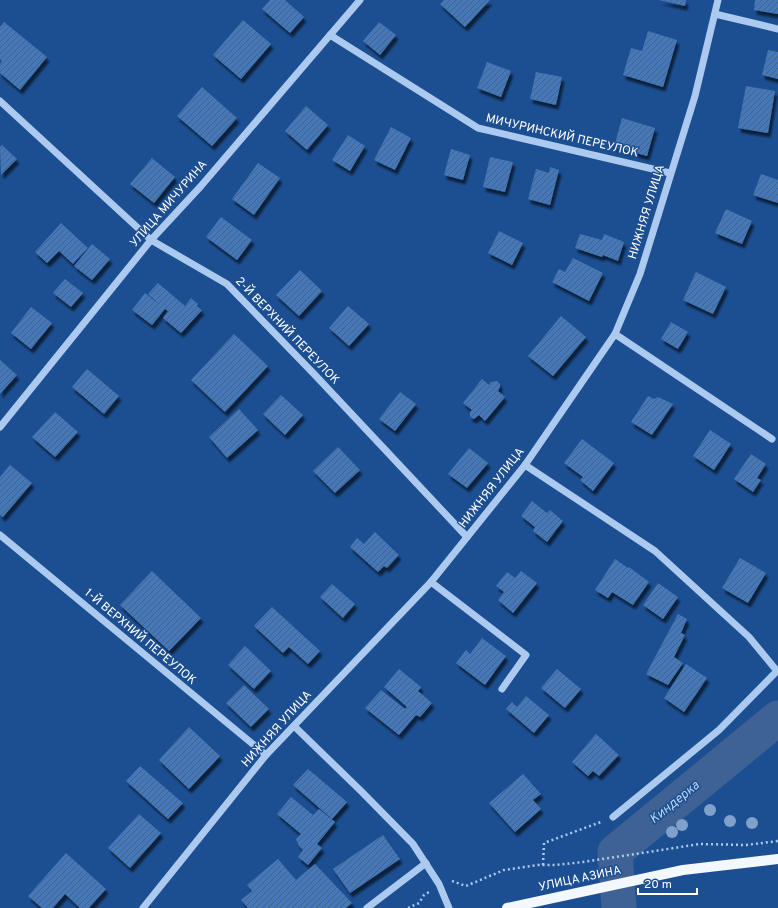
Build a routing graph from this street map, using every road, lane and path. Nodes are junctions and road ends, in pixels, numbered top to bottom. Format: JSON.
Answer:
{"nodes":[{"id":1,"x":360,"y":0,"type":"edge"},
{"id":2,"x":718,"y":0,"type":"edge"},
{"id":3,"x":715,"y":14,"type":"junction"},
{"id":4,"x":778,"y":29,"type":"edge"},
{"id":5,"x":330,"y":35,"type":"junction"},
{"id":6,"x":0,"y":101,"type":"edge"},
{"id":7,"x":670,"y":173,"type":"junction"},
{"id":8,"x":151,"y":240,"type":"junction"},
{"id":9,"x":615,"y":334,"type":"junction"},
{"id":10,"x":0,"y":427,"type":"edge"},
{"id":11,"x":772,"y":438,"type":"dead end"},
{"id":12,"x":525,"y":465,"type":"junction"},
{"id":13,"x":0,"y":535,"type":"edge"},
{"id":14,"x":467,"y":537,"type":"junction"},
{"id":15,"x":431,"y":582,"type":"junction"},
{"id":16,"x":502,"y":689,"type":"dead end"},
{"id":17,"x":294,"y":726,"type":"junction"},
{"id":18,"x":266,"y":756,"type":"junction"},
{"id":19,"x":613,"y":817,"type":"joint"},
{"id":20,"x":778,"y":841,"type":"edge"},
{"id":21,"x":778,"y":859,"type":"edge"},
{"id":22,"x":426,"y":863,"type":"junction"},
{"id":23,"x":544,"y":865,"type":"junction"},
{"id":24,"x":440,"y":886,"type":"junction"},
{"id":25,"x":509,"y":907,"type":"edge"},
{"id":26,"x":143,"y":908,"type":"edge"},
{"id":27,"x":367,"y":908,"type":"edge"},
{"id":28,"x":408,"y":908,"type":"edge"},
{"id":29,"x":450,"y":908,"type":"edge"}],
"edges":[{"from":1,"to":5,"type":"street","name":"УЛИЦА МИЧУРИНА"},
{"from":2,"to":3,"type":"street","name":"НИЖНЯЯ УЛИЦА"},
{"from":3,"to":4,"type":"street"},
{"from":3,"to":7,"type":"street","name":"НИЖНЯЯ УЛИЦА"},
{"from":5,"to":7,"type":"street","name":"МИЧУРИНСКИЙ ПЕРЕУЛОК"},
{"from":5,"to":8,"type":"street","name":"УЛИЦА МИЧУРИНА"},
{"from":6,"to":8,"type":"street","name":"2-Й ВЕРХНИЙ ПЕРЕУЛОК"},
{"from":7,"to":9,"type":"street","name":"НИЖНЯЯ УЛИЦА"},
{"from":8,"to":10,"type":"street","name":"УЛИЦА МИЧУРИНА"},
{"from":8,"to":14,"type":"street","name":"2-Й ВЕРХНИЙ ПЕРЕУЛОК"},
{"from":9,"to":11,"type":"street"},
{"from":9,"to":12,"type":"street","name":"НИЖНЯЯ УЛИЦА"},
{"from":12,"to":14,"type":"street","name":"НИЖНЯЯ УЛИЦА"},
{"from":12,"to":19,"type":"street"},
{"from":13,"to":18,"type":"street","name":"1-Й ВЕРХНИЙ ПЕРЕУЛОК"},
{"from":14,"to":15,"type":"street","name":"НИЖНЯЯ УЛИЦА"},
{"from":15,"to":16,"type":"street"},
{"from":15,"to":17,"type":"street","name":"НИЖНЯЯ УЛИЦА"},
{"from":17,"to":18,"type":"street","name":"НИЖНЯЯ УЛИЦА"},
{"from":17,"to":22,"type":"street"},
{"from":18,"to":26,"type":"street","name":"НИЖНЯЯ УЛИЦА"},
{"from":19,"to":23,"type":"path"},
{"from":20,"to":23,"type":"path"},
{"from":21,"to":25,"type":"main road","name":"УЛИЦА АЗИНА"},
{"from":22,"to":24,"type":"street"},
{"from":22,"to":27,"type":"street"},
{"from":23,"to":24,"type":"path"},
{"from":24,"to":28,"type":"path"},
{"from":24,"to":29,"type":"street"}]}
